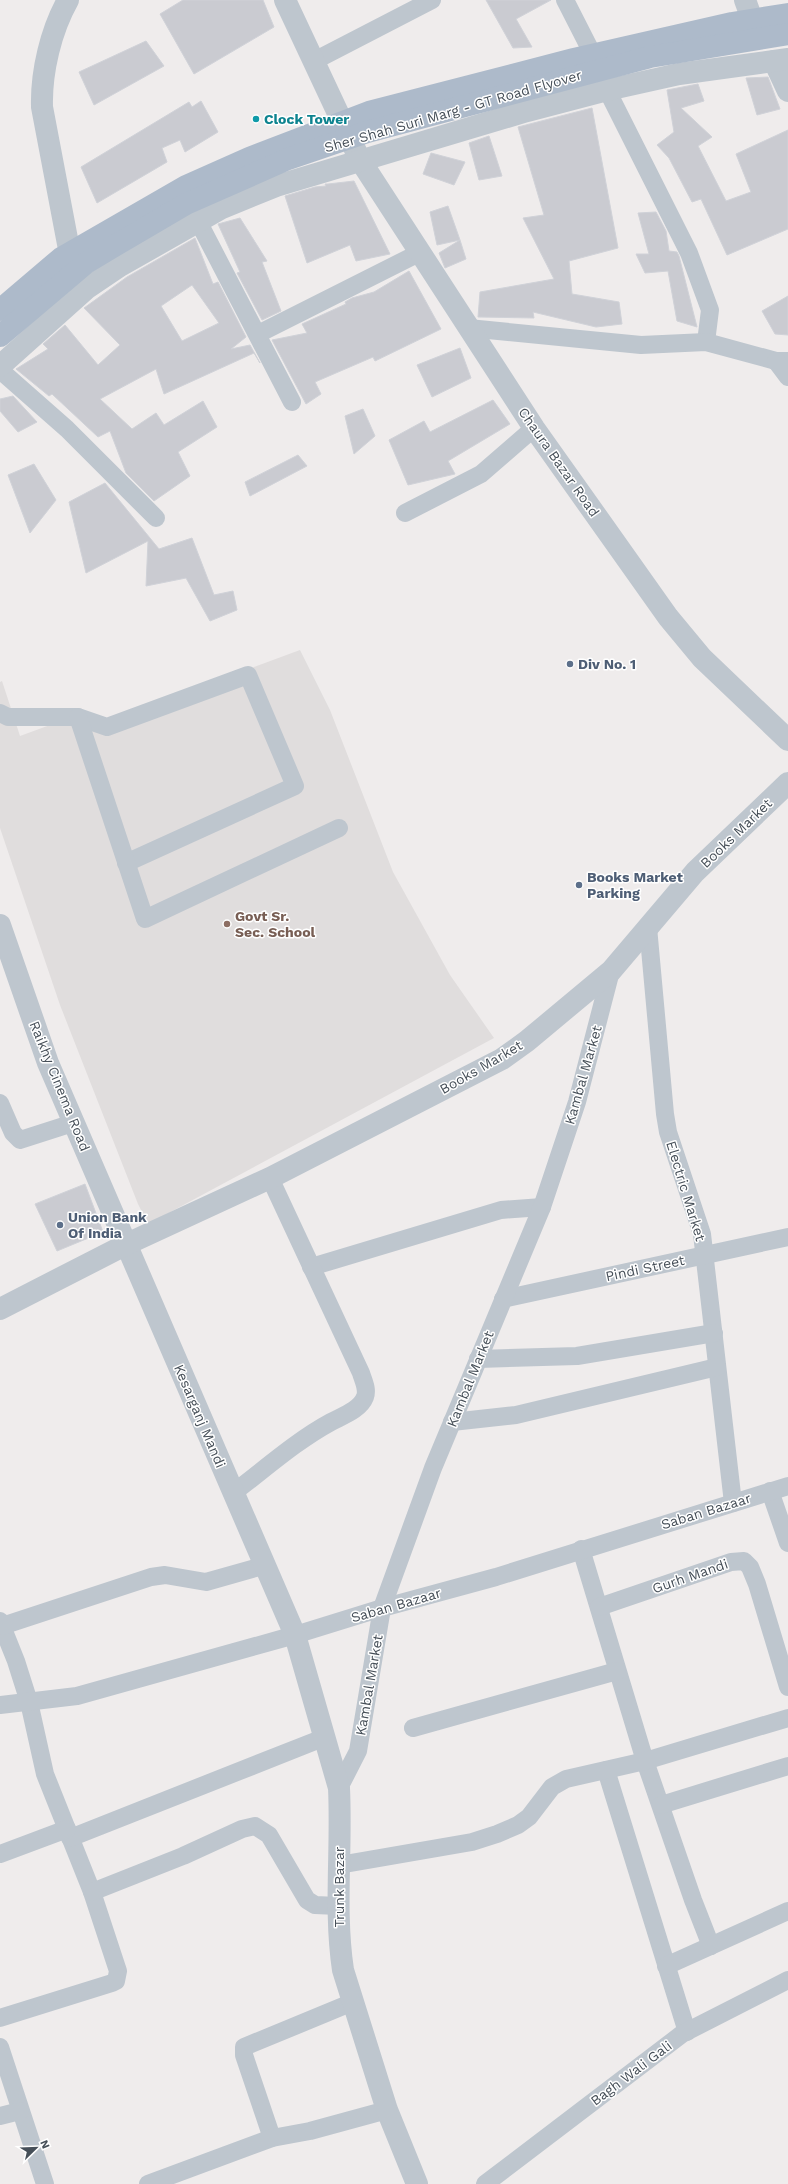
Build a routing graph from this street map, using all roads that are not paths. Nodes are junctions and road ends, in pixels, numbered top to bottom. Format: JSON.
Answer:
{"nodes":[{"id":1,"x":68,"y":0,"type":"edge"},
{"id":2,"x":285,"y":0,"type":"edge"},
{"id":3,"x":432,"y":0,"type":"edge"},
{"id":4,"x":565,"y":0,"type":"edge"},
{"id":5,"x":788,"y":3,"type":"edge"},
{"id":6,"x":747,"y":5,"type":"edge"},
{"id":7,"x":788,"y":14,"type":"edge"},
{"id":8,"x":788,"y":34,"type":"edge"},
{"id":9,"x":589,"y":46,"type":"junction"},
{"id":10,"x":781,"y":60,"type":"edge"},
{"id":11,"x":314,"y":61,"type":"junction"},
{"id":12,"x":607,"y":90,"type":"junction"},
{"id":13,"x":788,"y":90,"type":"edge"},
{"id":14,"x":338,"y":112,"type":"junction"},
{"id":15,"x":360,"y":160,"type":"junction"},
{"id":16,"x":198,"y":221,"type":"junction"},
{"id":17,"x":68,"y":244,"type":"junction"},
{"id":18,"x":419,"y":253,"type":"junction"},
{"id":19,"x":86,"y":289,"type":"junction"},
{"id":20,"x":0,"y":298,"type":"edge"},
{"id":21,"x":0,"y":310,"type":"edge"},
{"id":22,"x":468,"y":328,"type":"junction"},
{"id":23,"x":258,"y":334,"type":"junction"},
{"id":24,"x":0,"y":336,"type":"edge"},
{"id":25,"x":706,"y":342,"type":"junction"},
{"id":26,"x":782,"y":361,"type":"edge"},
{"id":27,"x":0,"y":366,"type":"edge"},
{"id":28,"x":0,"y":370,"type":"edge"},
{"id":29,"x":788,"y":378,"type":"edge"},
{"id":30,"x":292,"y":402,"type":"dead end"},
{"id":31,"x":534,"y":428,"type":"junction"},
{"id":32,"x":405,"y":513,"type":"dead end"},
{"id":33,"x":156,"y":518,"type":"dead end"},
{"id":34,"x":0,"y":713,"type":"edge"},
{"id":35,"x":78,"y":717,"type":"junction"},
{"id":36,"x":788,"y":740,"type":"edge"},
{"id":37,"x":788,"y":783,"type":"edge"},
{"id":38,"x":339,"y":828,"type":"dead end"},
{"id":39,"x":126,"y":863,"type":"junction"},
{"id":40,"x":0,"y":925,"type":"edge"},
{"id":41,"x":648,"y":927,"type":"junction"},
{"id":42,"x":611,"y":971,"type":"junction"},
{"id":43,"x":0,"y":1103,"type":"edge"},
{"id":44,"x":74,"y":1123,"type":"junction"},
{"id":45,"x":270,"y":1178,"type":"junction"},
{"id":46,"x":542,"y":1207,"type":"junction"},
{"id":47,"x":788,"y":1237,"type":"edge"},
{"id":48,"x":127,"y":1244,"type":"junction"},
{"id":49,"x":705,"y":1255,"type":"junction"},
{"id":50,"x":311,"y":1267,"type":"junction"},
{"id":51,"x":503,"y":1299,"type":"junction"},
{"id":52,"x":0,"y":1309,"type":"edge"},
{"id":53,"x":714,"y":1333,"type":"junction"},
{"id":54,"x":478,"y":1359,"type":"junction"},
{"id":55,"x":717,"y":1367,"type":"junction"},
{"id":56,"x":452,"y":1422,"type":"junction"},
{"id":57,"x":788,"y":1486,"type":"edge"},
{"id":58,"x":770,"y":1491,"type":"junction"},
{"id":59,"x":233,"y":1493,"type":"junction"},
{"id":60,"x":733,"y":1503,"type":"junction"},
{"id":61,"x":788,"y":1543,"type":"edge"},
{"id":62,"x":581,"y":1549,"type":"junction"},
{"id":63,"x":266,"y":1565,"type":"junction"},
{"id":64,"x":275,"y":1588,"type":"joint"},
{"id":65,"x":599,"y":1607,"type":"junction"},
{"id":66,"x":382,"y":1608,"type":"junction"},
{"id":67,"x":1,"y":1624,"type":"edge"},
{"id":68,"x":295,"y":1635,"type":"junction"},
{"id":69,"x":617,"y":1671,"type":"junction"},
{"id":70,"x":788,"y":1687,"type":"edge"},
{"id":71,"x":29,"y":1702,"type":"junction"},
{"id":72,"x":0,"y":1705,"type":"edge"},
{"id":73,"x":788,"y":1718,"type":"edge"},
{"id":74,"x":412,"y":1728,"type":"dead end"},
{"id":75,"x":323,"y":1738,"type":"junction"},
{"id":76,"x":645,"y":1761,"type":"junction"},
{"id":77,"x":788,"y":1766,"type":"edge"},
{"id":78,"x":606,"y":1770,"type":"junction"},
{"id":79,"x":339,"y":1788,"type":"junction"},
{"id":80,"x":661,"y":1805,"type":"junction"},
{"id":81,"x":68,"y":1834,"type":"junction"},
{"id":82,"x":0,"y":1854,"type":"edge"},
{"id":83,"x":339,"y":1865,"type":"junction"},
{"id":84,"x":92,"y":1892,"type":"junction"},
{"id":85,"x":338,"y":1906,"type":"junction"},
{"id":86,"x":788,"y":1911,"type":"edge"},
{"id":87,"x":712,"y":1946,"type":"junction"},
{"id":88,"x":666,"y":1966,"type":"junction"},
{"id":89,"x":788,"y":1980,"type":"edge"},
{"id":90,"x":353,"y":2002,"type":"junction"},
{"id":91,"x":0,"y":2018,"type":"edge"},
{"id":92,"x":687,"y":2032,"type":"junction"},
{"id":93,"x":0,"y":2047,"type":"edge"},
{"id":94,"x":387,"y":2110,"type":"junction"},
{"id":95,"x":20,"y":2111,"type":"junction"},
{"id":96,"x":0,"y":2116,"type":"edge"},
{"id":97,"x":272,"y":2138,"type":"junction"},
{"id":98,"x":45,"y":2184,"type":"edge"},
{"id":99,"x":148,"y":2184,"type":"edge"},
{"id":100,"x":416,"y":2184,"type":"edge"},
{"id":101,"x":485,"y":2184,"type":"edge"}],
"edges":[{"from":1,"to":17,"type":"street"},
{"from":2,"to":11,"type":"street","name":"Chaura Bazar Road"},
{"from":3,"to":11,"type":"street"},
{"from":4,"to":9,"type":"street"},
{"from":5,"to":6,"type":"street"},
{"from":6,"to":9,"type":"street"},
{"from":7,"to":21,"type":"main road","name":"Sher Shah Suri Marg - GT Road Flyover"},
{"from":8,"to":24,"type":"main road","name":"Sher Shah Suri Marg - GT Road Flyover"},
{"from":9,"to":14,"type":"street"},
{"from":10,"to":12,"type":"street"},
{"from":10,"to":13,"type":"street"},
{"from":11,"to":14,"type":"street","name":"Chaura Bazar Road"},
{"from":12,"to":15,"type":"street"},
{"from":12,"to":25,"type":"street"},
{"from":14,"to":15,"type":"street","name":"Chaura Bazar Road"},
{"from":14,"to":17,"type":"street"},
{"from":15,"to":16,"type":"street"},
{"from":15,"to":18,"type":"street","name":"Chaura Bazar Road"},
{"from":16,"to":19,"type":"street"},
{"from":16,"to":23,"type":"street"},
{"from":17,"to":19,"type":"street"},
{"from":17,"to":20,"type":"street"},
{"from":18,"to":22,"type":"street","name":"Chaura Bazar Road"},
{"from":18,"to":23,"type":"street"},
{"from":19,"to":27,"type":"street"},
{"from":22,"to":25,"type":"street"},
{"from":22,"to":31,"type":"street","name":"Chaura Bazar Road"},
{"from":23,"to":30,"type":"street"},
{"from":25,"to":26,"type":"street"},
{"from":26,"to":29,"type":"street"},
{"from":28,"to":33,"type":"street"},
{"from":31,"to":32,"type":"street"},
{"from":31,"to":36,"type":"street","name":"Chaura Bazar Road"},
{"from":34,"to":35,"type":"street"},
{"from":35,"to":39,"type":"street"},
{"from":35,"to":39,"type":"street"},
{"from":37,"to":41,"type":"street","name":"Books Market"},
{"from":38,"to":39,"type":"street"},
{"from":40,"to":44,"type":"street","name":"Raikhy Cinema Road"},
{"from":41,"to":42,"type":"street","name":"Books Market"},
{"from":41,"to":49,"type":"street","name":"Electric Market"},
{"from":42,"to":45,"type":"street","name":"Books Market"},
{"from":42,"to":46,"type":"street","name":"Kambal Market"},
{"from":43,"to":44,"type":"street"},
{"from":44,"to":48,"type":"street","name":"Raikhy Cinema Road"},
{"from":45,"to":48,"type":"street","name":"Books Market"},
{"from":45,"to":50,"type":"street"},
{"from":46,"to":50,"type":"street"},
{"from":46,"to":51,"type":"street","name":"Kambal Market"},
{"from":47,"to":49,"type":"street","name":"Pindi Street"},
{"from":48,"to":52,"type":"street","name":"Books Market"},
{"from":48,"to":59,"type":"street","name":"Kesarganj Mandi"},
{"from":49,"to":51,"type":"street","name":"Pindi Street"},
{"from":49,"to":53,"type":"street","name":"Electric Market"},
{"from":50,"to":59,"type":"street"},
{"from":51,"to":54,"type":"street","name":"Kambal Market"},
{"from":53,"to":54,"type":"street"},
{"from":53,"to":55,"type":"street","name":"Electric Market"},
{"from":54,"to":56,"type":"street","name":"Kambal Market"},
{"from":55,"to":56,"type":"street"},
{"from":55,"to":60,"type":"street","name":"Electric Market"},
{"from":56,"to":66,"type":"street","name":"Kambal Market"},
{"from":57,"to":58,"type":"street","name":"Saban Bazaar"},
{"from":58,"to":60,"type":"street","name":"Saban Bazaar"},
{"from":58,"to":61,"type":"street"},
{"from":59,"to":63,"type":"street","name":"Kesarganj Mandi"},
{"from":60,"to":62,"type":"street","name":"Saban Bazaar"},
{"from":62,"to":65,"type":"street"},
{"from":62,"to":66,"type":"street","name":"Saban Bazaar"},
{"from":63,"to":64,"type":"street","name":"Kesarganj Mandi"},
{"from":63,"to":67,"type":"street"},
{"from":64,"to":68,"type":"street","name":"Trunk Bazar"},
{"from":65,"to":69,"type":"street"},
{"from":65,"to":70,"type":"street","name":"Gurh Mandi"},
{"from":66,"to":68,"type":"street","name":"Saban Bazaar"},
{"from":66,"to":79,"type":"street","name":"Kambal Market"},
{"from":67,"to":71,"type":"street"},
{"from":68,"to":71,"type":"street","name":"Saban Bazaar"},
{"from":68,"to":75,"type":"street","name":"Trunk Bazar"},
{"from":69,"to":74,"type":"street"},
{"from":69,"to":76,"type":"street"},
{"from":71,"to":72,"type":"street","name":"Saban Bazaar"},
{"from":71,"to":81,"type":"street"},
{"from":73,"to":76,"type":"street"},
{"from":75,"to":79,"type":"street","name":"Trunk Bazar"},
{"from":75,"to":81,"type":"street"},
{"from":76,"to":78,"type":"street"},
{"from":76,"to":80,"type":"street"},
{"from":77,"to":80,"type":"street"},
{"from":78,"to":83,"type":"street"},
{"from":78,"to":88,"type":"street"},
{"from":79,"to":83,"type":"street","name":"Trunk Bazar"},
{"from":80,"to":87,"type":"street"},
{"from":81,"to":82,"type":"street"},
{"from":81,"to":84,"type":"street"},
{"from":83,"to":85,"type":"street","name":"Trunk Bazar"},
{"from":84,"to":85,"type":"street"},
{"from":84,"to":91,"type":"street"},
{"from":85,"to":90,"type":"street","name":"Trunk Bazar"},
{"from":86,"to":87,"type":"street"},
{"from":87,"to":88,"type":"street"},
{"from":88,"to":92,"type":"street"},
{"from":89,"to":92,"type":"street","name":"Bagh Wali Gali"},
{"from":90,"to":94,"type":"street","name":"Trunk Bazar"},
{"from":90,"to":97,"type":"street"},
{"from":92,"to":101,"type":"street","name":"Bagh Wali Gali"},
{"from":93,"to":95,"type":"street"},
{"from":94,"to":97,"type":"street"},
{"from":94,"to":100,"type":"street","name":"Trunk Bazar"},
{"from":95,"to":96,"type":"street"},
{"from":95,"to":98,"type":"street"},
{"from":97,"to":99,"type":"street"}]}
